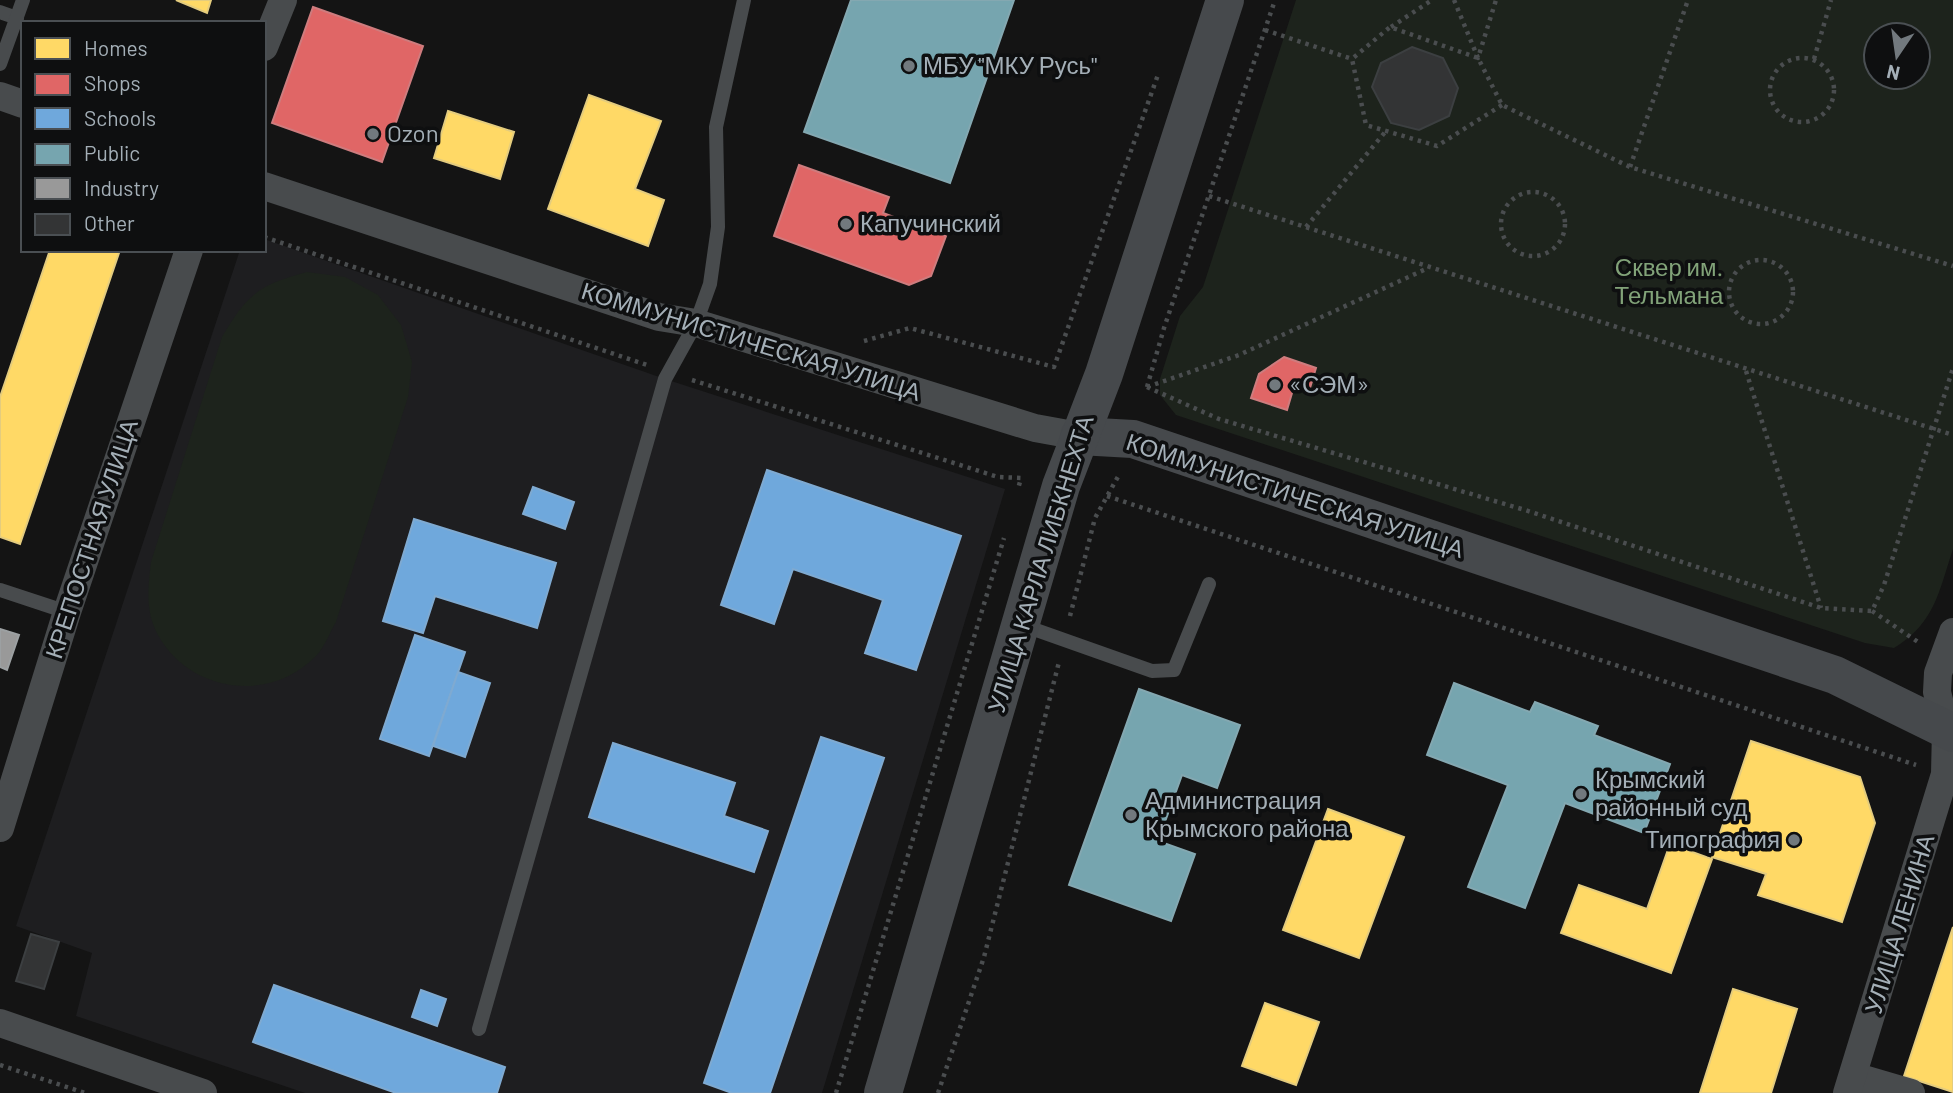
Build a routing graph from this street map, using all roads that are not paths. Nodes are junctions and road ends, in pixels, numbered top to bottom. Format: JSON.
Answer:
{"nodes":[{"id":1,"x":23,"y":0,"type":"edge"},
{"id":2,"x":283,"y":0,"type":"edge"},
{"id":3,"x":744,"y":0,"type":"edge"},
{"id":4,"x":1225,"y":0,"type":"edge"},
{"id":5,"x":0,"y":12,"type":"edge"},
{"id":6,"x":17,"y":18,"type":"junction"},
{"id":7,"x":266,"y":42,"type":"edge"},
{"id":8,"x":0,"y":64,"type":"edge"},
{"id":9,"x":0,"y":96,"type":"edge"},
{"id":10,"x":21,"y":103,"type":"edge"},
{"id":11,"x":266,"y":187,"type":"edge"},
{"id":12,"x":188,"y":252,"type":"edge"},
{"id":13,"x":696,"y":323,"type":"junction"},
{"id":14,"x":1079,"y":436,"type":"junction"},
{"id":15,"x":1209,"y":584,"type":"dead end"},
{"id":16,"x":0,"y":590,"type":"edge"},
{"id":17,"x":67,"y":612,"type":"junction"},
{"id":18,"x":1020,"y":624,"type":"junction"},
{"id":19,"x":1953,"y":632,"type":"edge"},
{"id":20,"x":1949,"y":731,"type":"edge"},
{"id":21,"x":0,"y":828,"type":"edge"},
{"id":22,"x":0,"y":1023,"type":"edge"},
{"id":23,"x":479,"y":1029,"type":"dead end"},
{"id":24,"x":1850,"y":1085,"type":"edge"},
{"id":25,"x":203,"y":1093,"type":"edge"},
{"id":26,"x":883,"y":1093,"type":"edge"},
{"id":27,"x":1911,"y":1093,"type":"edge"}],
"edges":[{"from":1,"to":6,"type":"lane"},
{"from":2,"to":7,"type":"street"},
{"from":3,"to":13,"type":"lane"},
{"from":4,"to":14,"type":"main road","name":"УЛИЦА КАРЛА ЛИБКНЕХТА"},
{"from":5,"to":6,"type":"lane"},
{"from":6,"to":8,"type":"lane"},
{"from":9,"to":10,"type":"street"},
{"from":11,"to":13,"type":"street","name":"КОММУНИСТИЧЕСКАЯ УЛИЦА"},
{"from":12,"to":17,"type":"street","name":"КРЕПОСТНАЯ УЛИЦА"},
{"from":13,"to":14,"type":"street","name":"КОММУНИСТИЧЕСКАЯ УЛИЦА"},
{"from":13,"to":23,"type":"lane"},
{"from":14,"to":18,"type":"main road","name":"УЛИЦА КАРЛА ЛИБКНЕХТА"},
{"from":14,"to":20,"type":"main road","name":"КОММУНИСТИЧЕСКАЯ УЛИЦА"},
{"from":15,"to":18,"type":"lane"},
{"from":16,"to":17,"type":"lane"},
{"from":17,"to":21,"type":"street","name":"КРЕПОСТНАЯ УЛИЦА"},
{"from":18,"to":26,"type":"main road","name":"УЛИЦА КАРЛА ЛИБКНЕХТА"},
{"from":19,"to":20,"type":"street","name":"УЛИЦА ЛЕНИНА"},
{"from":20,"to":24,"type":"street","name":"УЛИЦА ЛЕНИНА"},
{"from":22,"to":25,"type":"street"},
{"from":24,"to":27,"type":"street"}]}
